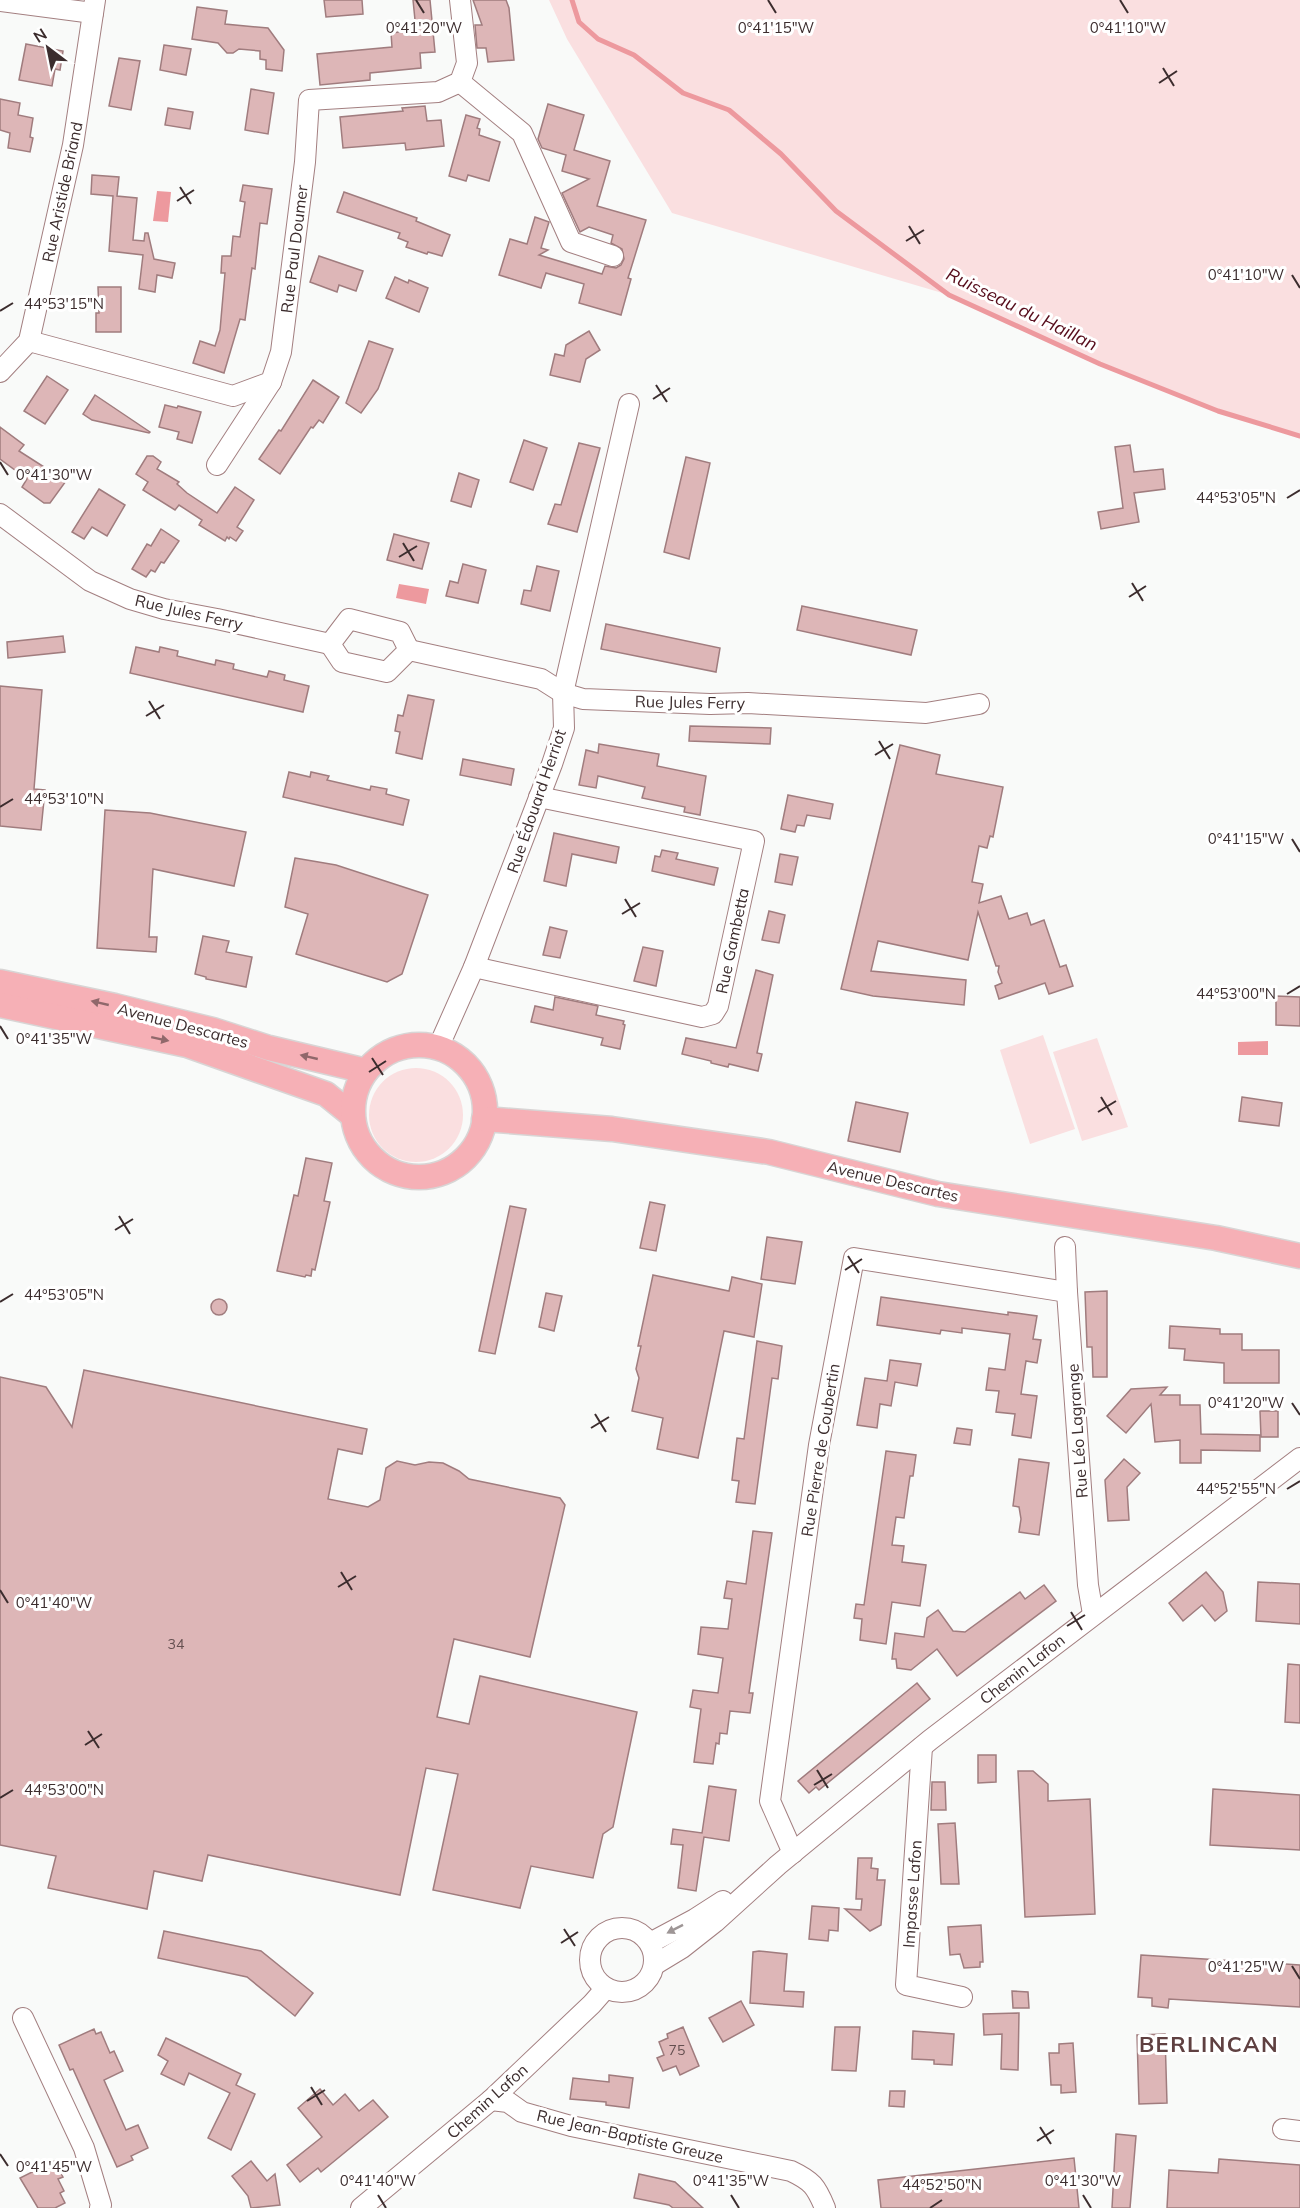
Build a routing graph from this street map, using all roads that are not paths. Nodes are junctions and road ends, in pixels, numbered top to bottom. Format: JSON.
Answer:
{"nodes":[{"id":1,"x":460,"y":0,"type":"edge"},
{"id":2,"x":0,"y":1,"type":"edge"},
{"id":3,"x":94,"y":7,"type":"edge"},
{"id":4,"x":460,"y":82,"type":"junction"},
{"id":5,"x":613,"y":256,"type":"dead end"},
{"id":6,"x":29,"y":341,"type":"junction"},
{"id":7,"x":0,"y":372,"type":"edge"},
{"id":8,"x":272,"y":382,"type":"junction"},
{"id":9,"x":629,"y":404,"type":"dead end"},
{"id":10,"x":217,"y":465,"type":"dead end"},
{"id":11,"x":0,"y":514,"type":"edge"},
{"id":12,"x":330,"y":644,"type":"junction"},
{"id":13,"x":409,"y":651,"type":"junction"},
{"id":14,"x":563,"y":693,"type":"junction"},
{"id":15,"x":979,"y":704,"type":"dead end"},
{"id":16,"x":539,"y":798,"type":"junction"},
{"id":17,"x":474,"y":967,"type":"junction"},
{"id":18,"x":0,"y":982,"type":"edge"},
{"id":19,"x":0,"y":1005,"type":"edge"},
{"id":20,"x":438,"y":1048,"type":"junction"},
{"id":21,"x":366,"y":1071,"type":"junction"},
{"id":22,"x":352,"y":1115,"type":"junction"},
{"id":23,"x":484,"y":1119,"type":"junction"},
{"id":24,"x":1065,"y":1247,"type":"dead end"},
{"id":25,"x":1300,"y":1256,"type":"edge"},
{"id":26,"x":1067,"y":1292,"type":"junction"},
{"id":27,"x":1300,"y":1458,"type":"edge"},
{"id":28,"x":1094,"y":1614,"type":"junction"},
{"id":29,"x":922,"y":1747,"type":"junction"},
{"id":30,"x":786,"y":1859,"type":"junction"},
{"id":31,"x":650,"y":1943,"type":"junction"},
{"id":32,"x":654,"y":1965,"type":"junction"},
{"id":33,"x":606,"y":1988,"type":"junction"},
{"id":34,"x":962,"y":1997,"type":"dead end"},
{"id":35,"x":24,"y":2018,"type":"dead end"},
{"id":36,"x":491,"y":2100,"type":"junction"},
{"id":37,"x":100,"y":2208,"type":"edge"},
{"id":38,"x":361,"y":2208,"type":"edge"},
{"id":39,"x":825,"y":2208,"type":"edge"}],
"edges":[{"from":1,"to":4,"type":"street"},
{"from":2,"to":3,"type":"street"},
{"from":3,"to":6,"type":"street","name":"Rue Aristide Briand"},
{"from":4,"to":5,"type":"street"},
{"from":4,"to":8,"type":"street","name":"Rue Paul Doumer"},
{"from":6,"to":7,"type":"street"},
{"from":6,"to":8,"type":"street"},
{"from":8,"to":10,"type":"street"},
{"from":9,"to":14,"type":"street","name":"Rue Édouard Herriot"},
{"from":11,"to":12,"type":"street","name":"Rue Jules Ferry"},
{"from":12,"to":13,"type":"street"},
{"from":12,"to":13,"type":"street"},
{"from":13,"to":14,"type":"street","name":"Rue Jules Ferry"},
{"from":14,"to":15,"type":"street","name":"Rue Jules Ferry"},
{"from":14,"to":16,"type":"street","name":"Rue Édouard Herriot"},
{"from":16,"to":17,"type":"street","name":"Rue Édouard Herriot"},
{"from":16,"to":17,"type":"street","name":"Rue Gambetta"},
{"from":17,"to":20,"type":"street","name":"Rue Édouard Herriot"},
{"from":21,"to":18,"type":"main road","name":"Avenue Descartes","one_way":true},
{"from":19,"to":22,"type":"main road","name":"Avenue Descartes","one_way":true},
{"from":20,"to":21,"type":"main road"},
{"from":20,"to":23,"type":"main road"},
{"from":21,"to":22,"type":"main road"},
{"from":22,"to":23,"type":"main road"},
{"from":23,"to":25,"type":"main road","name":"Avenue Descartes"},
{"from":24,"to":26,"type":"street","name":"Rue Léo Lagrange"},
{"from":26,"to":28,"type":"street","name":"Rue Léo Lagrange"},
{"from":26,"to":30,"type":"street","name":"Rue Pierre de Coubertin"},
{"from":27,"to":28,"type":"street","name":"Chemin Lafon"},
{"from":28,"to":29,"type":"street","name":"Chemin Lafon"},
{"from":29,"to":30,"type":"street","name":"Chemin Lafon"},
{"from":29,"to":34,"type":"street","name":"Impasse Lafon"},
{"from":30,"to":31,"type":"street","name":"Chemin Lafon","one_way":true},
{"from":30,"to":32,"type":"street","name":"Chemin Lafon"},
{"from":31,"to":32,"type":"street"},
{"from":31,"to":33,"type":"street"},
{"from":32,"to":33,"type":"street"},
{"from":33,"to":36,"type":"street","name":"Chemin Lafon"},
{"from":35,"to":37,"type":"street"},
{"from":36,"to":38,"type":"street","name":"Chemin Lafon"},
{"from":36,"to":39,"type":"street","name":"Rue Jean-Baptiste Greuze"}]}
